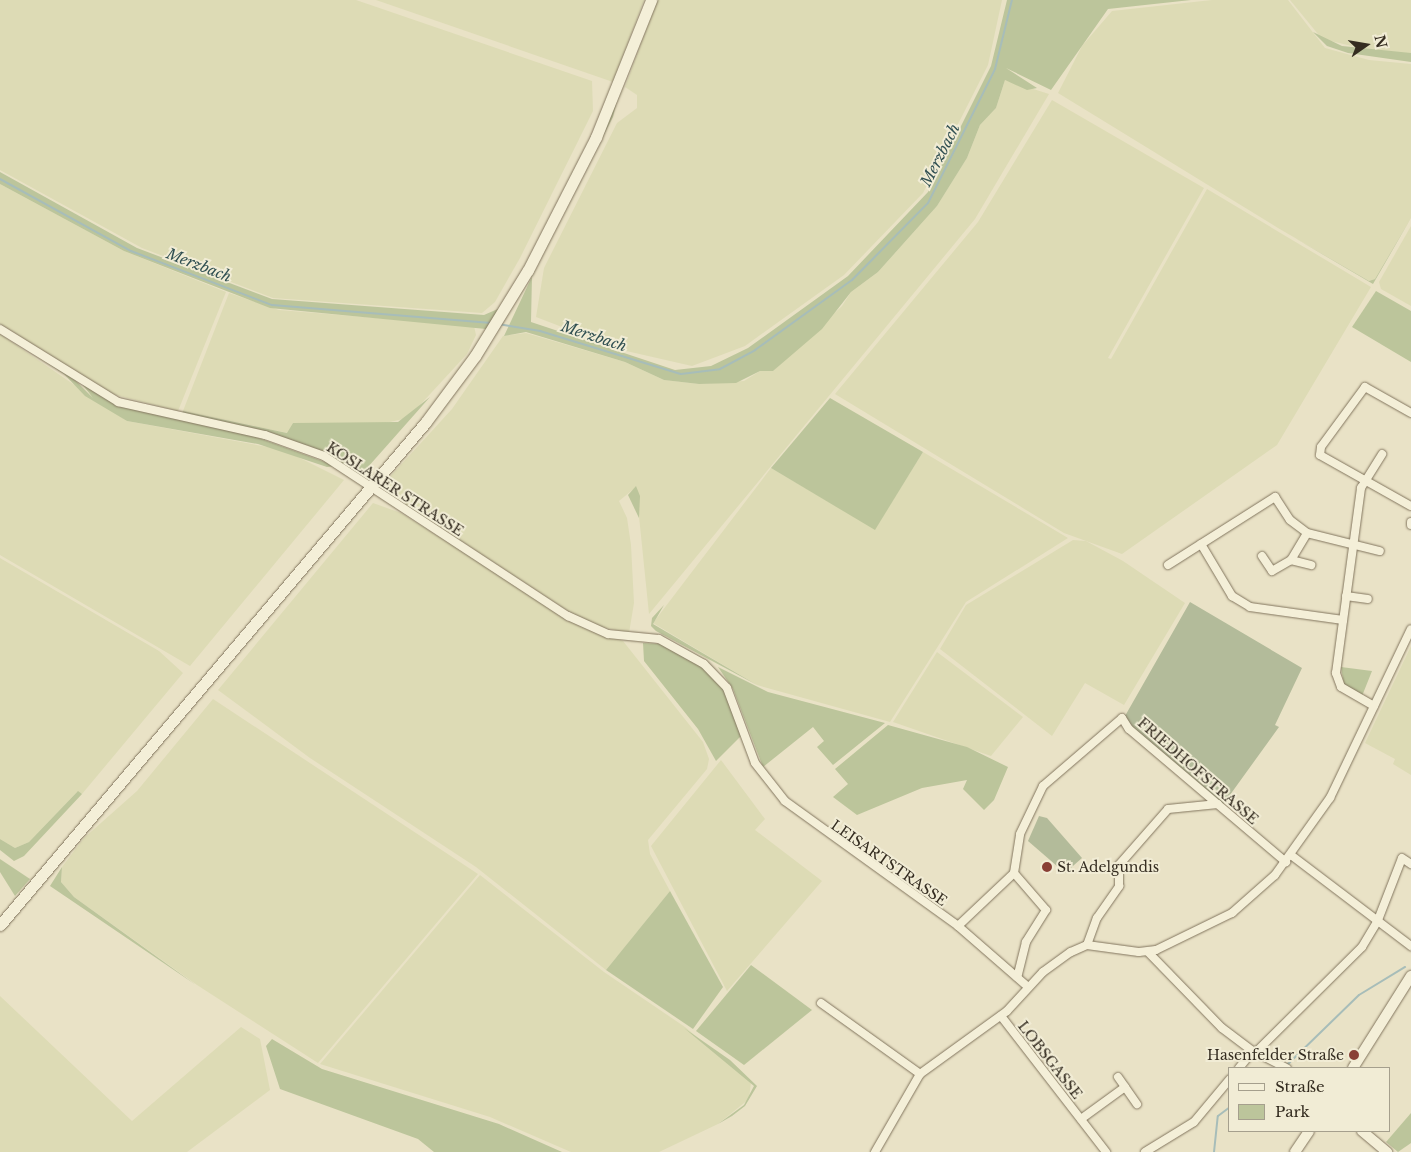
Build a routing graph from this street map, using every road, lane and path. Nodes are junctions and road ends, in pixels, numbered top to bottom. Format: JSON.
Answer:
{"nodes":[{"id":1,"x":650,"y":0,"type":"edge"},
{"id":2,"x":0,"y":329,"type":"edge"},
{"id":3,"x":1411,"y":413,"type":"edge"},
{"id":4,"x":1382,"y":454,"type":"dead end"},
{"id":5,"x":1364,"y":480,"type":"junction"},
{"id":6,"x":369,"y":489,"type":"junction"},
{"id":7,"x":1411,"y":506,"type":"edge"},
{"id":8,"x":1307,"y":533,"type":"junction"},
{"id":9,"x":1201,"y":544,"type":"junction"},
{"id":10,"x":1353,"y":546,"type":"junction"},
{"id":11,"x":1380,"y":550,"type":"dead end"},
{"id":12,"x":1262,"y":556,"type":"dead end"},
{"id":13,"x":1291,"y":560,"type":"junction"},
{"id":14,"x":1168,"y":564,"type":"dead end"},
{"id":15,"x":1311,"y":564,"type":"dead end"},
{"id":16,"x":1346,"y":596,"type":"junction"},
{"id":17,"x":1368,"y":599,"type":"dead end"},
{"id":18,"x":1343,"y":620,"type":"junction"},
{"id":19,"x":1411,"y":629,"type":"edge"},
{"id":20,"x":659,"y":639,"type":"joint"},
{"id":21,"x":1374,"y":706,"type":"junction"},
{"id":22,"x":1218,"y":804,"type":"junction"},
{"id":23,"x":1292,"y":855,"type":"junction"},
{"id":24,"x":1286,"y":862,"type":"junction"},
{"id":25,"x":1411,"y":864,"type":"edge"},
{"id":26,"x":1014,"y":873,"type":"junction"},
{"id":27,"x":1378,"y":920,"type":"junction"},
{"id":28,"x":0,"y":925,"type":"edge"},
{"id":29,"x":958,"y":926,"type":"junction"},
{"id":30,"x":1087,"y":945,"type":"junction"},
{"id":31,"x":1411,"y":946,"type":"edge"},
{"id":32,"x":1148,"y":952,"type":"junction"},
{"id":33,"x":1411,"y":976,"type":"edge"},
{"id":34,"x":1017,"y":977,"type":"junction"},
{"id":35,"x":1027,"y":986,"type":"junction"},
{"id":36,"x":821,"y":1003,"type":"dead end"},
{"id":37,"x":1001,"y":1016,"type":"junction"},
{"id":38,"x":1254,"y":1052,"type":"junction"},
{"id":39,"x":1240,"y":1067,"type":"edge"},
{"id":40,"x":1285,"y":1067,"type":"edge"},
{"id":41,"x":1354,"y":1067,"type":"edge"},
{"id":42,"x":920,"y":1074,"type":"junction"},
{"id":43,"x":1118,"y":1077,"type":"dead end"},
{"id":44,"x":1228,"y":1081,"type":"edge"},
{"id":45,"x":1125,"y":1087,"type":"junction"},
{"id":46,"x":1138,"y":1104,"type":"dead end"},
{"id":47,"x":1081,"y":1119,"type":"junction"},
{"id":48,"x":1308,"y":1132,"type":"edge"},
{"id":49,"x":1363,"y":1132,"type":"edge"},
{"id":50,"x":874,"y":1152,"type":"edge"},
{"id":51,"x":1106,"y":1152,"type":"edge"},
{"id":52,"x":1145,"y":1152,"type":"edge"},
{"id":53,"x":1295,"y":1152,"type":"edge"},
{"id":54,"x":1387,"y":1152,"type":"edge"}],
"edges":[{"from":1,"to":6,"type":"main road"},
{"from":2,"to":6,"type":"street","name":"KOSLARER STRASSE"},
{"from":3,"to":5,"type":"street"},
{"from":4,"to":5,"type":"street"},
{"from":5,"to":7,"type":"street"},
{"from":5,"to":10,"type":"street"},
{"from":6,"to":20,"type":"street","name":"KOSLARER STRASSE"},
{"from":6,"to":28,"type":"main road"},
{"from":8,"to":9,"type":"street"},
{"from":8,"to":10,"type":"street"},
{"from":8,"to":13,"type":"street"},
{"from":9,"to":14,"type":"street"},
{"from":9,"to":18,"type":"street"},
{"from":10,"to":11,"type":"street"},
{"from":10,"to":16,"type":"street"},
{"from":12,"to":13,"type":"street"},
{"from":13,"to":15,"type":"street"},
{"from":16,"to":17,"type":"street"},
{"from":16,"to":18,"type":"street"},
{"from":18,"to":21,"type":"street"},
{"from":19,"to":21,"type":"street"},
{"from":20,"to":29,"type":"street","name":"LEISARTSTRASSE"},
{"from":21,"to":23,"type":"street"},
{"from":22,"to":24,"type":"street","name":"FRIEDHOFSTRASSE"},
{"from":22,"to":26,"type":"street","name":"FRIEDHOFSTRASSE"},
{"from":22,"to":30,"type":"street"},
{"from":23,"to":24,"type":"street"},
{"from":23,"to":27,"type":"street"},
{"from":24,"to":32,"type":"street"},
{"from":25,"to":27,"type":"street"},
{"from":26,"to":29,"type":"street"},
{"from":26,"to":34,"type":"street"},
{"from":27,"to":31,"type":"street"},
{"from":27,"to":38,"type":"street"},
{"from":29,"to":34,"type":"street","name":"LEISARTSTRASSE"},
{"from":30,"to":32,"type":"street"},
{"from":30,"to":35,"type":"street"},
{"from":32,"to":38,"type":"street"},
{"from":33,"to":41,"type":"street"},
{"from":34,"to":35,"type":"street","name":"LEISARTSTRASSE"},
{"from":35,"to":37,"type":"street"},
{"from":36,"to":42,"type":"street"},
{"from":37,"to":42,"type":"street"},
{"from":37,"to":47,"type":"street","name":"LOBSGASSE"},
{"from":38,"to":39,"type":"street"},
{"from":38,"to":40,"type":"street"},
{"from":42,"to":50,"type":"street"},
{"from":43,"to":45,"type":"street"},
{"from":44,"to":52,"type":"street"},
{"from":45,"to":46,"type":"street"},
{"from":45,"to":47,"type":"street","name":"LOBSGASSE"},
{"from":47,"to":51,"type":"street","name":"LOBSGASSE"},
{"from":48,"to":53,"type":"street"},
{"from":49,"to":54,"type":"street"}]}
